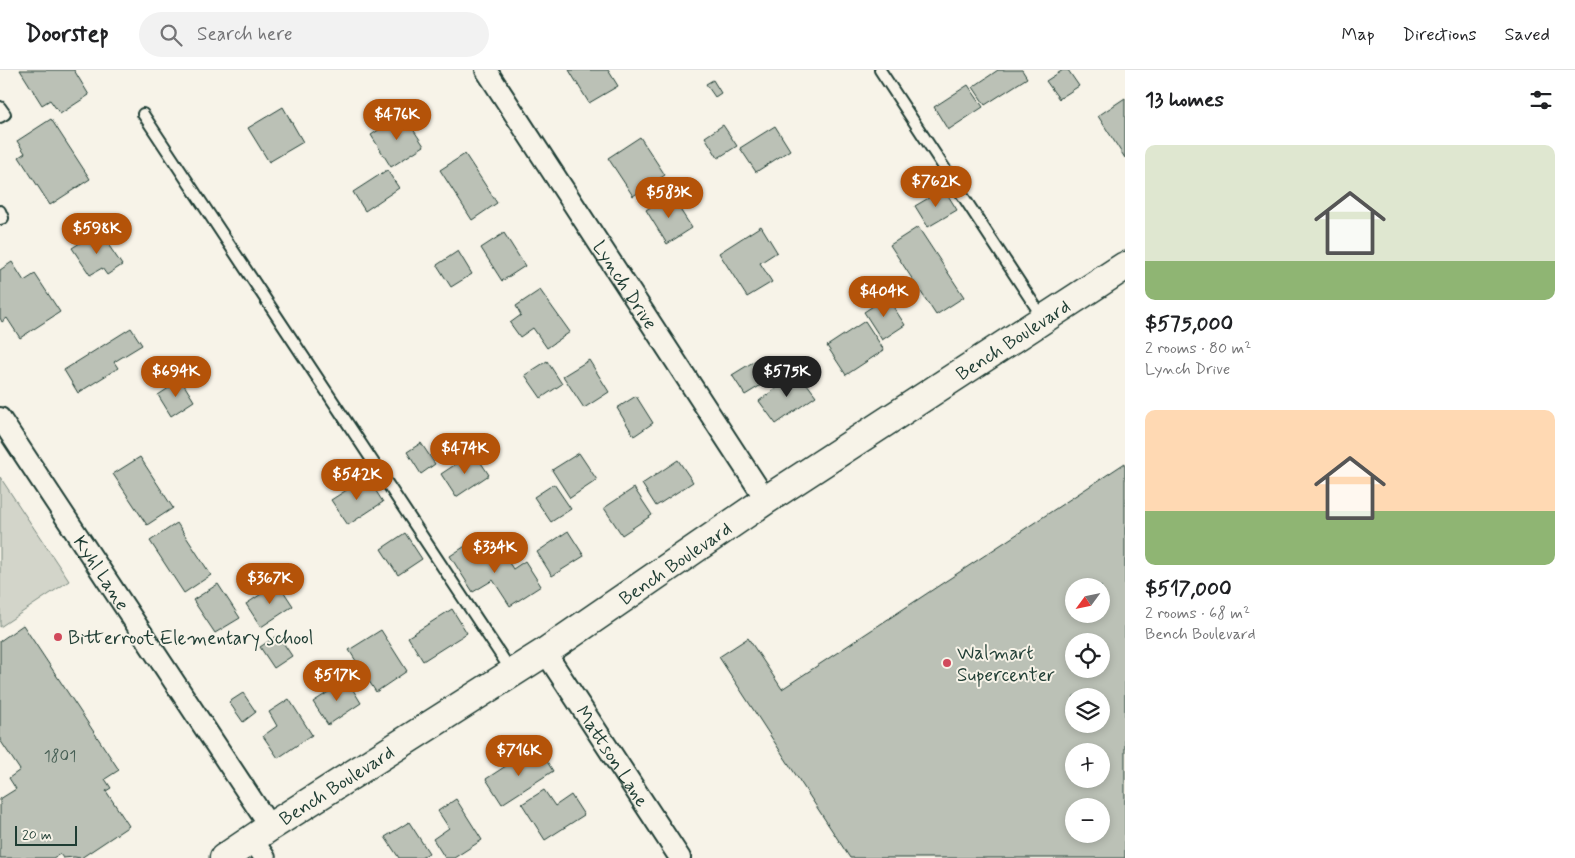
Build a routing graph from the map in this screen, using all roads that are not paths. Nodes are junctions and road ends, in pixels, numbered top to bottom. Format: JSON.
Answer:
{"nodes":[{"id":1,"x":486,"y":70,"type":"edge"},
{"id":2,"x":880,"y":70,"type":"edge"},
{"id":3,"x":0,"y":107,"type":"edge"},
{"id":4,"x":143,"y":114,"type":"dead end"},
{"id":5,"x":0,"y":117,"type":"edge"},
{"id":6,"x":0,"y":211,"type":"edge"},
{"id":7,"x":0,"y":219,"type":"edge"},
{"id":8,"x":1125,"y":266,"type":"edge"},
{"id":9,"x":1043,"y":319,"type":"junction"},
{"id":10,"x":0,"y":418,"type":"edge"},
{"id":11,"x":766,"y":500,"type":"junction"},
{"id":12,"x":545,"y":652,"type":"junction"},
{"id":13,"x":513,"y":672,"type":"junction"},
{"id":14,"x":262,"y":841,"type":"edge"},
{"id":15,"x":224,"y":858,"type":"edge"},
{"id":16,"x":680,"y":858,"type":"edge"}],
"edges":[{"from":1,"to":11,"type":"street","name":"Lynch Drive"},
{"from":2,"to":9,"type":"lane"},
{"from":3,"to":5,"type":"lane"},
{"from":4,"to":13,"type":"lane"},
{"from":6,"to":7,"type":"lane"},
{"from":8,"to":9,"type":"main road","name":"Bench Boulevard"},
{"from":9,"to":11,"type":"main road","name":"Bench Boulevard"},
{"from":10,"to":14,"type":"street","name":"Kyhl Lane"},
{"from":11,"to":12,"type":"main road","name":"Bench Boulevard"},
{"from":12,"to":13,"type":"main road","name":"Bench Boulevard"},
{"from":12,"to":16,"type":"street","name":"Mattson Lane"},
{"from":13,"to":14,"type":"main road","name":"Bench Boulevard"},
{"from":14,"to":15,"type":"main road","name":"Bench Boulevard"}]}
